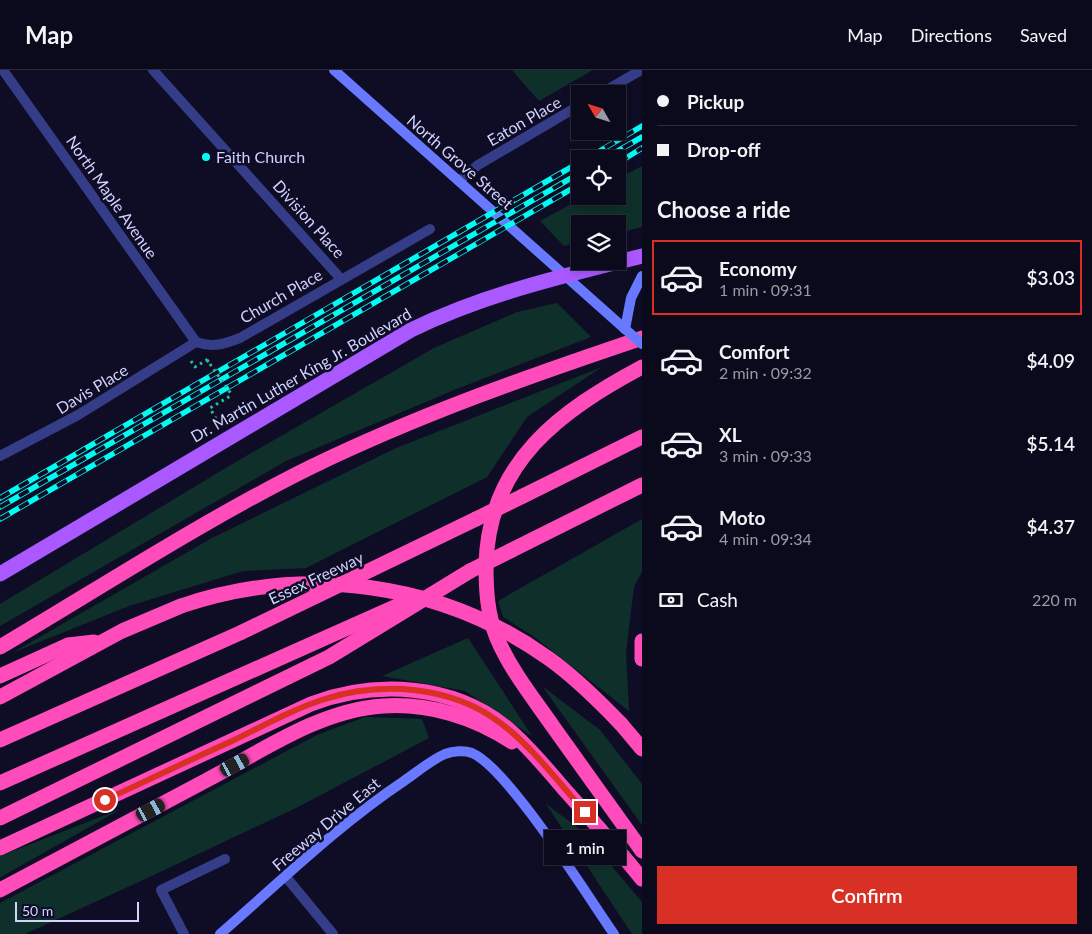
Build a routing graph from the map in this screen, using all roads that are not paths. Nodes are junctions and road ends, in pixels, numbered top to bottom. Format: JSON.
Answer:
{"nodes":[{"id":1,"x":3,"y":70,"type":"edge"},
{"id":2,"x":153,"y":70,"type":"edge"},
{"id":3,"x":334,"y":70,"type":"edge"},
{"id":4,"x":641,"y":70,"type":"edge"},
{"id":5,"x":615,"y":85,"type":"edge"},
{"id":6,"x":571,"y":111,"type":"edge"},
{"id":7,"x":459,"y":181,"type":"junction"},
{"id":8,"x":430,"y":228,"type":"dead end"},
{"id":9,"x":642,"y":256,"type":"edge"},
{"id":10,"x":566,"y":276,"type":"junction"},
{"id":11,"x":642,"y":276,"type":"edge"},
{"id":12,"x":341,"y":278,"type":"junction"},
{"id":13,"x":625,"y":329,"type":"junction"},
{"id":14,"x":642,"y":338,"type":"edge"},
{"id":15,"x":196,"y":342,"type":"junction"},
{"id":16,"x":642,"y":344,"type":"edge"},
{"id":17,"x":642,"y":367,"type":"edge"},
{"id":18,"x":642,"y":437,"type":"edge"},
{"id":19,"x":0,"y":456,"type":"edge"},
{"id":20,"x":642,"y":485,"type":"edge"},
{"id":21,"x":470,"y":571,"type":"junction"},
{"id":22,"x":0,"y":574,"type":"edge"},
{"id":23,"x":103,"y":641,"type":"junction"},
{"id":24,"x":642,"y":641,"type":"edge"},
{"id":25,"x":0,"y":647,"type":"edge"},
{"id":26,"x":642,"y":660,"type":"edge"},
{"id":27,"x":0,"y":676,"type":"edge"},
{"id":28,"x":0,"y":696,"type":"edge"},
{"id":29,"x":0,"y":740,"type":"edge"},
{"id":30,"x":642,"y":749,"type":"edge"},
{"id":31,"x":547,"y":769,"type":"junction"},
{"id":32,"x":0,"y":783,"type":"edge"},
{"id":33,"x":0,"y":818,"type":"edge"},
{"id":34,"x":0,"y":848,"type":"edge"},
{"id":35,"x":642,"y":851,"type":"edge"},
{"id":36,"x":225,"y":859,"type":"dead end"},
{"id":37,"x":286,"y":877,"type":"junction"},
{"id":38,"x":642,"y":879,"type":"edge"},
{"id":39,"x":0,"y":890,"type":"edge"},
{"id":40,"x":184,"y":934,"type":"edge"},
{"id":41,"x":220,"y":934,"type":"edge"},
{"id":42,"x":333,"y":934,"type":"edge"},
{"id":43,"x":614,"y":934,"type":"edge"}],
"edges":[{"from":1,"to":15,"type":"street","name":"North Maple Avenue"},
{"from":2,"to":12,"type":"street","name":"Division Place"},
{"from":3,"to":7,"type":"street","name":"North Grove Street"},
{"from":4,"to":5,"type":"street"},
{"from":6,"to":7,"type":"street","name":"Eaton Place"},
{"from":7,"to":10,"type":"street","name":"North Grove Street"},
{"from":8,"to":12,"type":"street","name":"Church Place"},
{"from":9,"to":10,"type":"main road","name":"Dr. Martin Luther King Jr. Boulevard"},
{"from":10,"to":13,"type":"street","name":"North Grove Street"},
{"from":10,"to":22,"type":"main road","name":"Dr. Martin Luther King Jr. Boulevard"},
{"from":11,"to":13,"type":"street"},
{"from":12,"to":15,"type":"street","name":"Church Place"},
{"from":13,"to":16,"type":"street","name":"North Grove Street","bridge":true},
{"from":14,"to":25,"type":"highway"},
{"from":15,"to":19,"type":"street","name":"Davis Place"},
{"from":17,"to":35,"type":"highway"},
{"from":18,"to":29,"type":"highway","name":"Essex Freeway","bridge":true},
{"from":20,"to":21,"type":"highway","bridge":true},
{"from":21,"to":32,"type":"highway"},
{"from":21,"to":33,"type":"highway"},
{"from":23,"to":27,"type":"highway"},
{"from":23,"to":28,"type":"highway"},
{"from":23,"to":30,"type":"highway","bridge":true},
{"from":24,"to":26,"type":"highway"},
{"from":31,"to":34,"type":"highway"},
{"from":31,"to":38,"type":"highway"},
{"from":31,"to":39,"type":"highway"},
{"from":36,"to":40,"type":"street"},
{"from":37,"to":41,"type":"street","name":"Freeway Drive East"},
{"from":37,"to":42,"type":"street"},
{"from":37,"to":43,"type":"street","name":"Freeway Drive East"}]}
